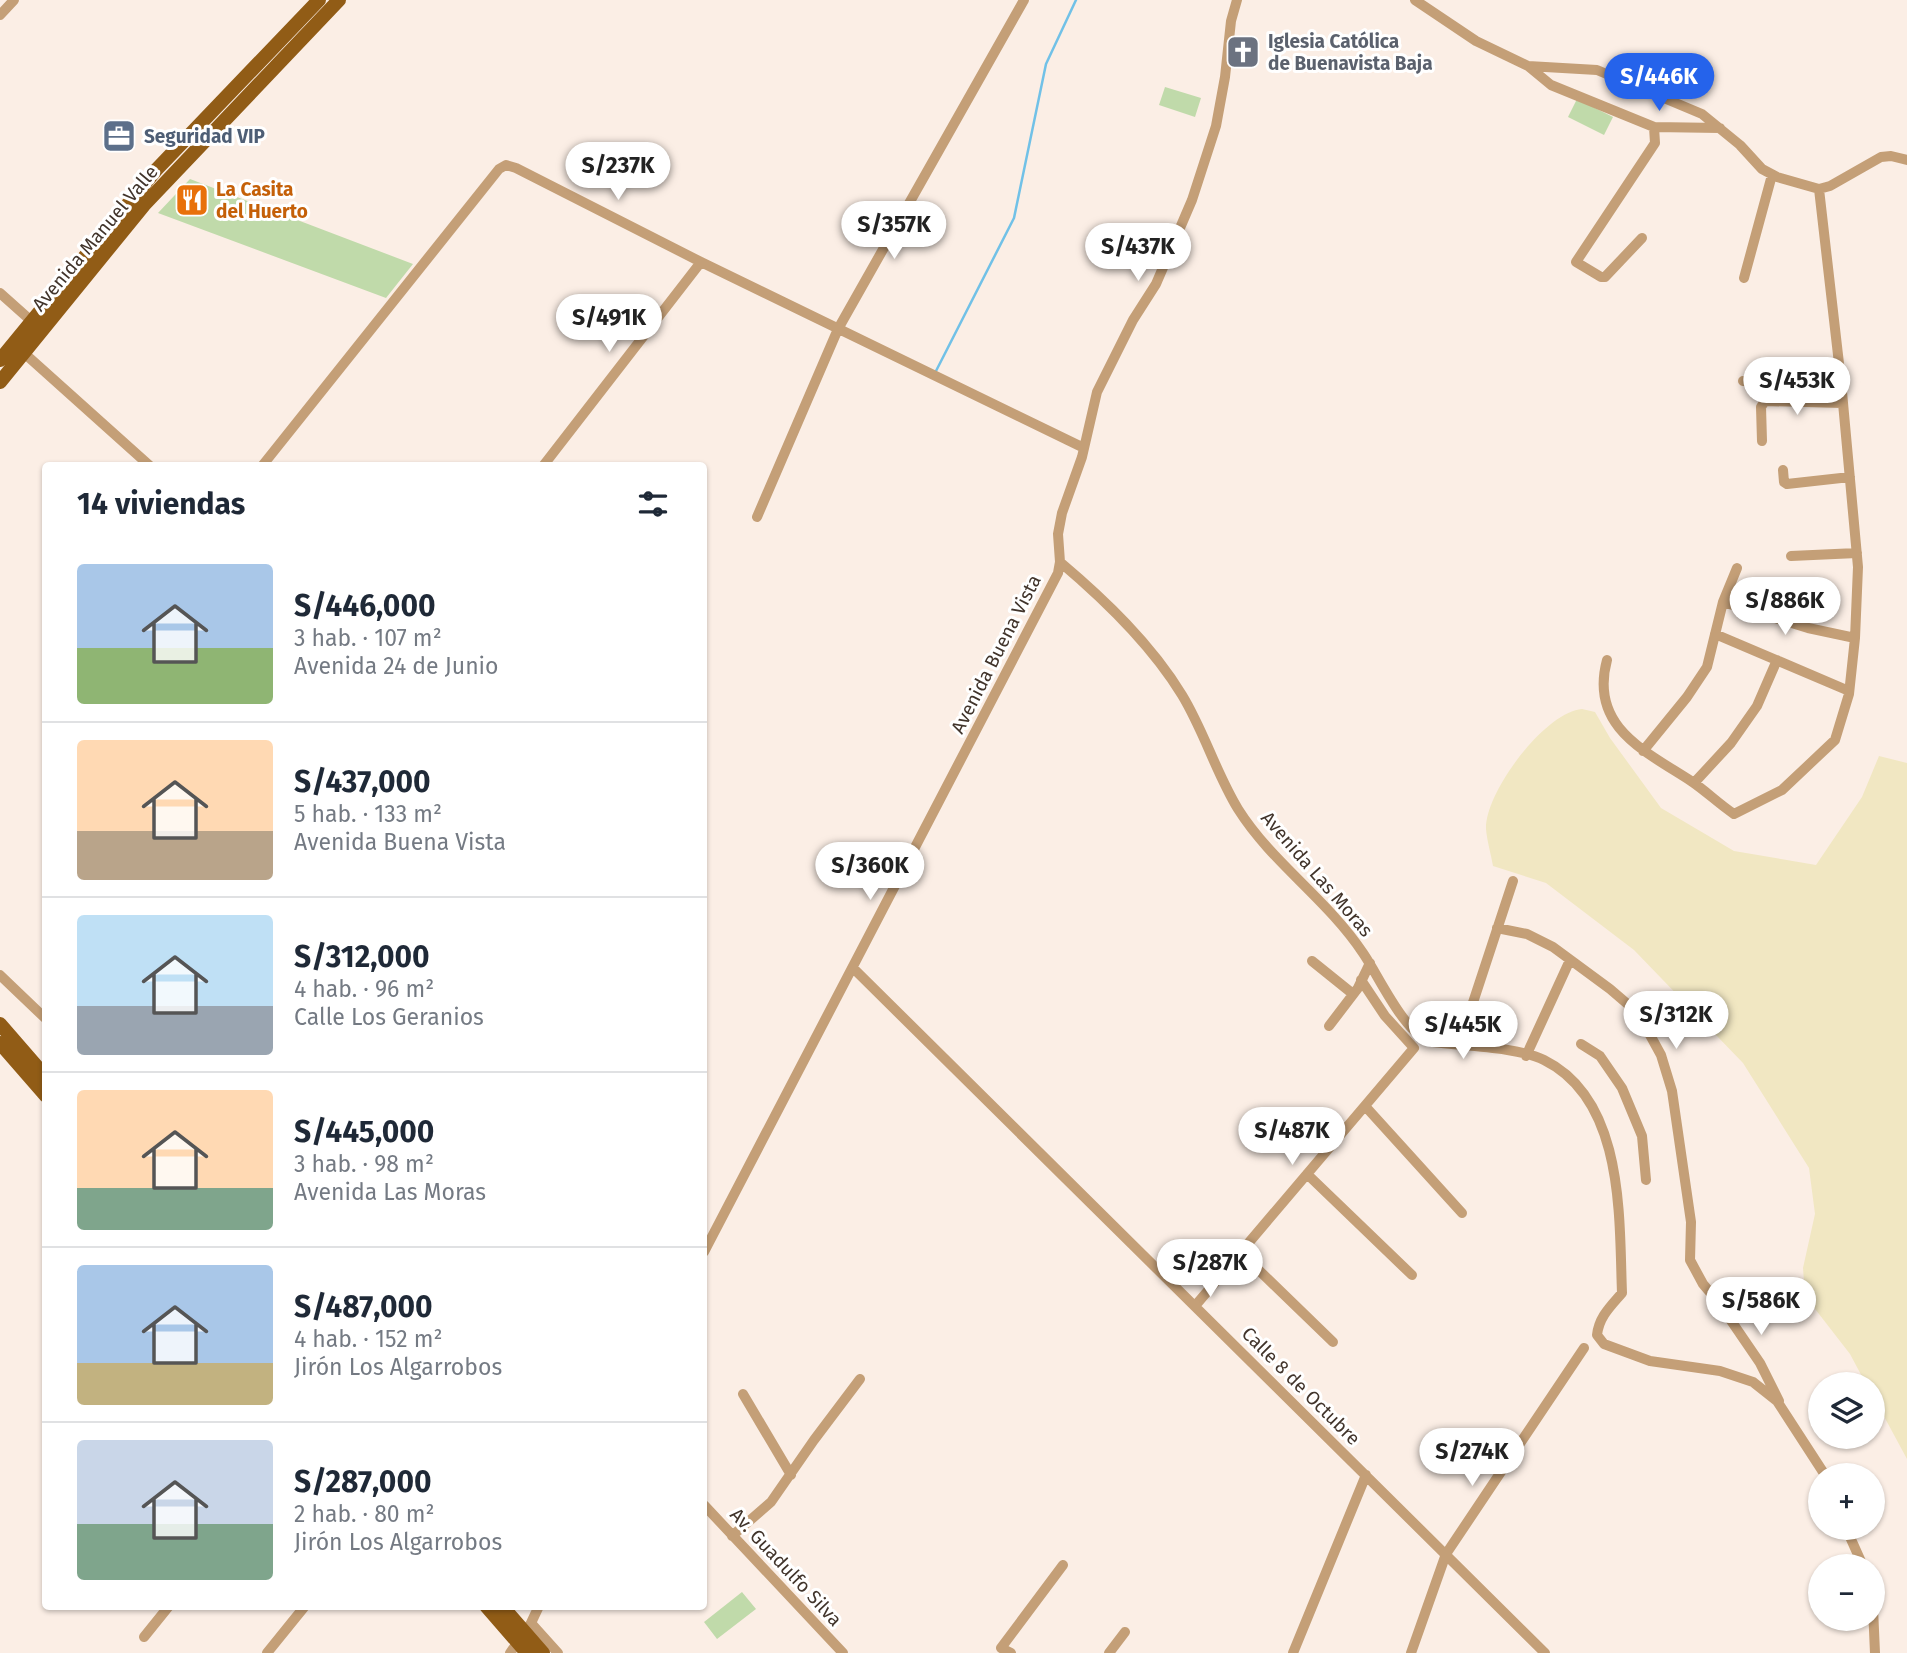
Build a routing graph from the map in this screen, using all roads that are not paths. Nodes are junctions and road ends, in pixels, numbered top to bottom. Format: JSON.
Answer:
{"nodes":[{"id":1,"x":14,"y":0,"type":"edge"},
{"id":2,"x":319,"y":0,"type":"edge"},
{"id":3,"x":339,"y":0,"type":"edge"},
{"id":4,"x":1024,"y":0,"type":"edge"},
{"id":5,"x":1237,"y":0,"type":"edge"},
{"id":6,"x":1415,"y":0,"type":"edge"},
{"id":7,"x":0,"y":15,"type":"edge"},
{"id":8,"x":1528,"y":65,"type":"junction"},
{"id":9,"x":1654,"y":127,"type":"junction"},
{"id":10,"x":1721,"y":128,"type":"junction"},
{"id":11,"x":1907,"y":160,"type":"edge"},
{"id":12,"x":1772,"y":175,"type":"junction"},
{"id":13,"x":1819,"y":189,"type":"junction"},
{"id":14,"x":1642,"y":238,"type":"dead end"},
{"id":15,"x":701,"y":262,"type":"junction"},
{"id":16,"x":1744,"y":278,"type":"dead end"},
{"id":17,"x":0,"y":293,"type":"edge"},
{"id":18,"x":37,"y":326,"type":"junction"},
{"id":19,"x":838,"y":329,"type":"junction"},
{"id":20,"x":24,"y":353,"type":"junction"},
{"id":21,"x":0,"y":359,"type":"edge"},
{"id":22,"x":1744,"y":381,"type":"dead end"},
{"id":23,"x":1841,"y":381,"type":"junction"},
{"id":24,"x":0,"y":382,"type":"edge"},
{"id":25,"x":1842,"y":403,"type":"junction"},
{"id":26,"x":1762,"y":441,"type":"dead end"},
{"id":27,"x":1084,"y":448,"type":"junction"},
{"id":28,"x":146,"y":462,"type":"edge"},
{"id":29,"x":265,"y":462,"type":"edge"},
{"id":30,"x":546,"y":462,"type":"edge"},
{"id":31,"x":1783,"y":470,"type":"dead end"},
{"id":32,"x":1850,"y":477,"type":"junction"},
{"id":33,"x":757,"y":517,"type":"dead end"},
{"id":34,"x":1857,"y":553,"type":"junction"},
{"id":35,"x":1791,"y":556,"type":"dead end"},
{"id":36,"x":1060,"y":562,"type":"junction"},
{"id":37,"x":1737,"y":568,"type":"dead end"},
{"id":38,"x":1723,"y":602,"type":"junction"},
{"id":39,"x":1715,"y":634,"type":"junction"},
{"id":40,"x":1855,"y":638,"type":"junction"},
{"id":41,"x":1607,"y":660,"type":"dead end"},
{"id":42,"x":1777,"y":660,"type":"junction"},
{"id":43,"x":1849,"y":691,"type":"junction"},
{"id":44,"x":1643,"y":751,"type":"junction"},
{"id":45,"x":1694,"y":783,"type":"junction"},
{"id":46,"x":1513,"y":881,"type":"dead end"},
{"id":47,"x":1497,"y":928,"type":"junction"},
{"id":48,"x":1570,"y":960,"type":"junction"},
{"id":49,"x":1312,"y":961,"type":"dead end"},
{"id":50,"x":1370,"y":963,"type":"junction"},
{"id":51,"x":853,"y":968,"type":"junction"},
{"id":52,"x":0,"y":975,"type":"edge"},
{"id":53,"x":1361,"y":980,"type":"junction"},
{"id":54,"x":1353,"y":994,"type":"junction"},
{"id":55,"x":42,"y":1015,"type":"edge"},
{"id":56,"x":0,"y":1024,"type":"edge"},
{"id":57,"x":1329,"y":1026,"type":"dead end"},
{"id":58,"x":0,"y":1044,"type":"edge"},
{"id":59,"x":1581,"y":1044,"type":"dead end"},
{"id":60,"x":1459,"y":1045,"type":"junction"},
{"id":61,"x":1526,"y":1056,"type":"junction"},
{"id":62,"x":42,"y":1072,"type":"edge"},
{"id":63,"x":42,"y":1091,"type":"edge"},
{"id":64,"x":1365,"y":1106,"type":"junction"},
{"id":65,"x":1307,"y":1174,"type":"junction"},
{"id":66,"x":1646,"y":1180,"type":"dead end"},
{"id":67,"x":1462,"y":1213,"type":"dead end"},
{"id":68,"x":707,"y":1246,"type":"edge"},
{"id":69,"x":1240,"y":1252,"type":"junction"},
{"id":70,"x":1412,"y":1275,"type":"dead end"},
{"id":71,"x":1195,"y":1306,"type":"junction"},
{"id":72,"x":1333,"y":1342,"type":"dead end"},
{"id":73,"x":1584,"y":1348,"type":"dead end"},
{"id":74,"x":860,"y":1379,"type":"dead end"},
{"id":75,"x":743,"y":1394,"type":"dead end"},
{"id":76,"x":1785,"y":1412,"type":"junction"},
{"id":77,"x":1817,"y":1463,"type":"edge"},
{"id":78,"x":791,"y":1475,"type":"junction"},
{"id":79,"x":1366,"y":1475,"type":"junction"},
{"id":80,"x":707,"y":1508,"type":"edge"},
{"id":81,"x":733,"y":1536,"type":"junction"},
{"id":82,"x":1446,"y":1554,"type":"junction"},
{"id":83,"x":1063,"y":1565,"type":"dead end"},
{"id":84,"x":166,"y":1610,"type":"edge"},
{"id":85,"x":302,"y":1610,"type":"edge"},
{"id":86,"x":490,"y":1610,"type":"edge"},
{"id":87,"x":504,"y":1610,"type":"edge"},
{"id":88,"x":537,"y":1610,"type":"edge"},
{"id":89,"x":1874,"y":1631,"type":"edge"},
{"id":90,"x":1125,"y":1632,"type":"dead end"},
{"id":91,"x":145,"y":1637,"type":"dead end"},
{"id":92,"x":522,"y":1641,"type":"edge"},
{"id":93,"x":267,"y":1653,"type":"edge"},
{"id":94,"x":543,"y":1653,"type":"edge"},
{"id":95,"x":558,"y":1653,"type":"edge"},
{"id":96,"x":843,"y":1653,"type":"edge"},
{"id":97,"x":1011,"y":1653,"type":"edge"},
{"id":98,"x":1109,"y":1653,"type":"edge"},
{"id":99,"x":1293,"y":1653,"type":"edge"},
{"id":100,"x":1411,"y":1653,"type":"edge"},
{"id":101,"x":1545,"y":1653,"type":"edge"},
{"id":102,"x":1875,"y":1653,"type":"edge"}],
"edges":[{"from":1,"to":7,"type":"street"},
{"from":2,"to":18,"type":"main road","name":"Avenida Manuel Valle"},
{"from":3,"to":18,"type":"main road","name":"Avenida Manuel Valle"},
{"from":4,"to":19,"type":"street"},
{"from":5,"to":27,"type":"street","name":"Avenida Buena Vista"},
{"from":6,"to":8,"type":"street"},
{"from":8,"to":9,"type":"street"},
{"from":8,"to":10,"type":"street"},
{"from":9,"to":10,"type":"street"},
{"from":9,"to":14,"type":"street"},
{"from":10,"to":12,"type":"street"},
{"from":11,"to":13,"type":"street"},
{"from":12,"to":13,"type":"street"},
{"from":12,"to":16,"type":"street"},
{"from":13,"to":23,"type":"street"},
{"from":15,"to":19,"type":"street"},
{"from":15,"to":29,"type":"street"},
{"from":15,"to":30,"type":"street"},
{"from":17,"to":18,"type":"street"},
{"from":18,"to":20,"type":"main road","name":"Avenida Manuel Valle"},
{"from":18,"to":21,"type":"main road","name":"Avenida Manuel Valle"},
{"from":19,"to":27,"type":"street"},
{"from":19,"to":33,"type":"street"},
{"from":20,"to":24,"type":"main road","name":"Avenida Manuel Valle"},
{"from":20,"to":28,"type":"street"},
{"from":22,"to":23,"type":"street"},
{"from":23,"to":25,"type":"street"},
{"from":25,"to":26,"type":"street"},
{"from":25,"to":32,"type":"street"},
{"from":27,"to":36,"type":"street","name":"Avenida Buena Vista"},
{"from":31,"to":32,"type":"street"},
{"from":32,"to":34,"type":"street"},
{"from":34,"to":35,"type":"street"},
{"from":34,"to":40,"type":"street"},
{"from":36,"to":50,"type":"street","name":"Avenida Las Moras"},
{"from":36,"to":51,"type":"street","name":"Avenida Buena Vista"},
{"from":37,"to":38,"type":"street"},
{"from":38,"to":39,"type":"street"},
{"from":38,"to":40,"type":"street"},
{"from":39,"to":42,"type":"street"},
{"from":39,"to":44,"type":"street"},
{"from":40,"to":43,"type":"street"},
{"from":41,"to":44,"type":"street"},
{"from":42,"to":43,"type":"street"},
{"from":42,"to":45,"type":"street"},
{"from":43,"to":45,"type":"street"},
{"from":44,"to":45,"type":"street"},
{"from":46,"to":47,"type":"street"},
{"from":47,"to":48,"type":"street"},
{"from":47,"to":60,"type":"street"},
{"from":48,"to":61,"type":"street"},
{"from":48,"to":76,"type":"street"},
{"from":49,"to":54,"type":"street"},
{"from":50,"to":53,"type":"street"},
{"from":50,"to":60,"type":"street","name":"Avenida Las Moras"},
{"from":51,"to":68,"type":"street","name":"Avenida Buena Vista"},
{"from":51,"to":71,"type":"street","name":"Calle 8 de Octubre"},
{"from":52,"to":55,"type":"street"},
{"from":53,"to":54,"type":"street"},
{"from":53,"to":64,"type":"street"},
{"from":54,"to":57,"type":"street"},
{"from":56,"to":62,"type":"main road"},
{"from":58,"to":63,"type":"main road"},
{"from":59,"to":66,"type":"street"},
{"from":60,"to":61,"type":"street","name":"Avenida Las Moras"},
{"from":61,"to":76,"type":"street","name":"Avenida Las Moras"},
{"from":64,"to":65,"type":"street"},
{"from":64,"to":67,"type":"street"},
{"from":65,"to":69,"type":"street"},
{"from":65,"to":70,"type":"street"},
{"from":69,"to":71,"type":"street"},
{"from":69,"to":72,"type":"street"},
{"from":71,"to":79,"type":"street","name":"Calle 8 de Octubre"},
{"from":73,"to":82,"type":"street"},
{"from":74,"to":78,"type":"street"},
{"from":75,"to":78,"type":"street"},
{"from":76,"to":77,"type":"street","name":"Avenida Las Moras"},
{"from":78,"to":81,"type":"street"},
{"from":79,"to":82,"type":"street","name":"Calle 8 de Octubre"},
{"from":79,"to":99,"type":"street"},
{"from":80,"to":81,"type":"street","name":"Av. Guadulfo Silva"},
{"from":81,"to":96,"type":"street","name":"Av. Guadulfo Silva"},
{"from":82,"to":100,"type":"street"},
{"from":82,"to":101,"type":"street","name":"Calle 8 de Octubre"},
{"from":83,"to":97,"type":"street"},
{"from":84,"to":91,"type":"street"},
{"from":85,"to":93,"type":"street"},
{"from":86,"to":92,"type":"main road"},
{"from":87,"to":92,"type":"main road"},
{"from":88,"to":92,"type":"street"},
{"from":89,"to":102,"type":"street"},
{"from":90,"to":98,"type":"street"},
{"from":92,"to":94,"type":"main road"},
{"from":92,"to":95,"type":"street"}]}
